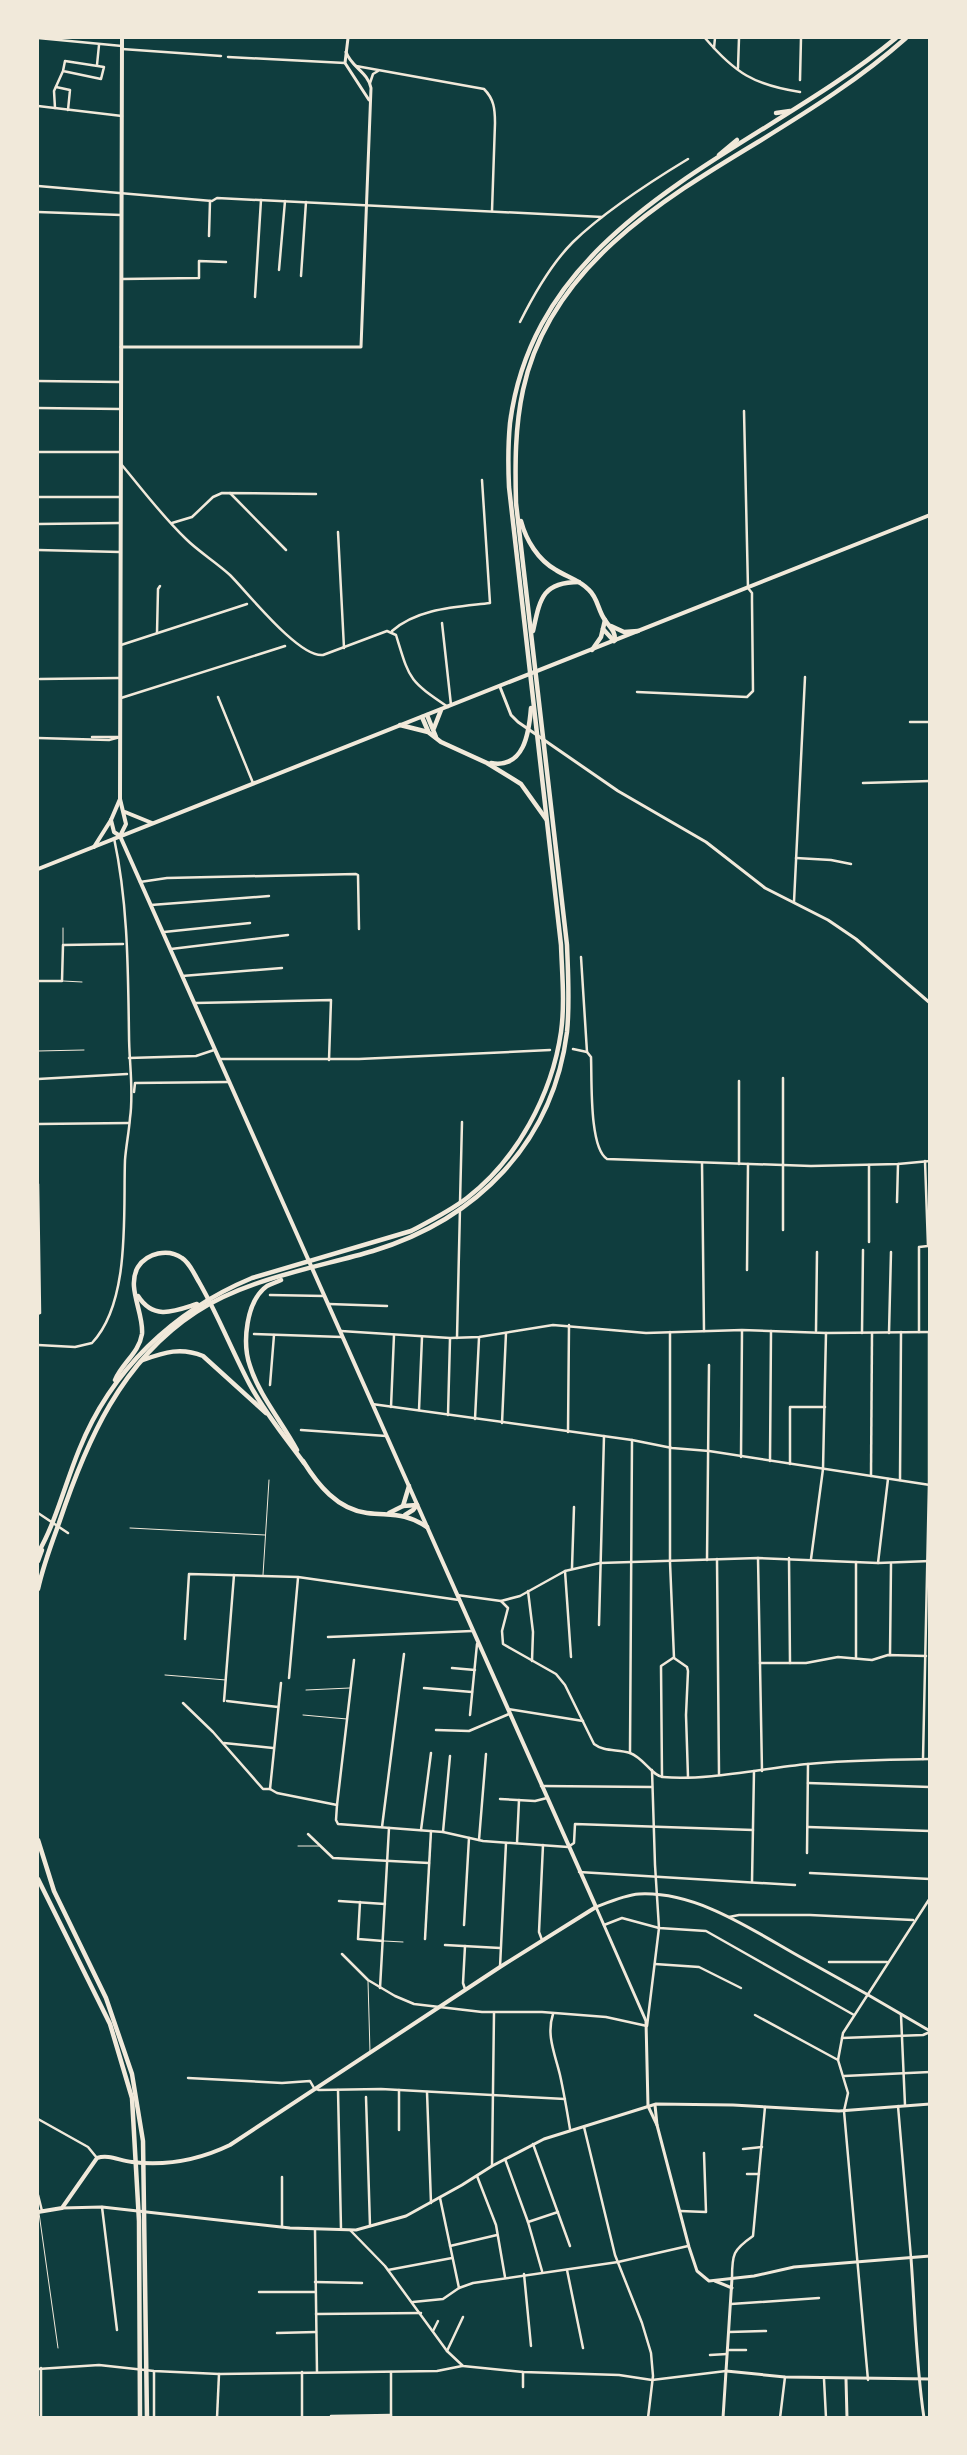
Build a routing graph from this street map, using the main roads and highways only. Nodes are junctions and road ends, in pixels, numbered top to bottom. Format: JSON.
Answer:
{"nodes":[{"id":1,"x":122,"y":38,"type":"edge"},
{"id":2,"x":896,"y":38,"type":"edge"},
{"id":3,"x":906,"y":38,"type":"edge"},
{"id":4,"x":796,"y":109,"type":"junction"},
{"id":5,"x":776,"y":112,"type":"dead end"},
{"id":6,"x":737,"y":140,"type":"dead end"},
{"id":7,"x":712,"y":162,"type":"junction"},
{"id":8,"x":516,"y":502,"type":"junction"},
{"id":9,"x":930,"y":515,"type":"edge"},
{"id":10,"x":580,"y":582,"type":"junction"},
{"id":11,"x":605,"y":620,"type":"junction"},
{"id":12,"x":610,"y":626,"type":"junction"},
{"id":13,"x":603,"y":629,"type":"junction"},
{"id":14,"x":638,"y":631,"type":"junction"},
{"id":15,"x":532,"y":634,"type":"junction"},
{"id":16,"x":615,"y":641,"type":"junction"},
{"id":17,"x":592,"y":650,"type":"junction"},
{"id":18,"x":531,"y":697,"type":"junction"},
{"id":19,"x":441,"y":710,"type":"junction"},
{"id":20,"x":424,"y":716,"type":"junction"},
{"id":21,"x":400,"y":725,"type":"junction"},
{"id":22,"x":434,"y":729,"type":"junction"},
{"id":23,"x":428,"y":732,"type":"junction"},
{"id":24,"x":436,"y":737,"type":"junction"},
{"id":25,"x":487,"y":763,"type":"junction"},
{"id":26,"x":120,"y":799,"type":"junction"},
{"id":27,"x":125,"y":812,"type":"junction"},
{"id":28,"x":111,"y":820,"type":"junction"},
{"id":29,"x":546,"y":820,"type":"junction"},
{"id":30,"x":152,"y":823,"type":"junction"},
{"id":31,"x":120,"y":836,"type":"junction"},
{"id":32,"x":94,"y":847,"type":"junction"},
{"id":33,"x":38,"y":869,"type":"edge"},
{"id":34,"x":294,"y":1274,"type":"junction"},
{"id":35,"x":134,"y":1286,"type":"junction"},
{"id":36,"x":200,"y":1303,"type":"junction"},
{"id":37,"x":142,"y":1361,"type":"junction"},
{"id":38,"x":114,"y":1384,"type":"junction"},
{"id":39,"x":269,"y":1416,"type":"junction"},
{"id":40,"x":304,"y":1463,"type":"junction"},
{"id":41,"x":409,"y":1486,"type":"junction"},
{"id":42,"x":417,"y":1505,"type":"junction"},
{"id":43,"x":403,"y":1506,"type":"junction"},
{"id":44,"x":388,"y":1514,"type":"junction"},
{"id":45,"x":405,"y":1515,"type":"junction"},
{"id":46,"x":427,"y":1527,"type":"junction"},
{"id":47,"x":47,"y":1537,"type":"junction"},
{"id":48,"x":38,"y":1553,"type":"edge"},
{"id":49,"x":38,"y":1561,"type":"edge"},
{"id":50,"x":40,"y":1578,"type":"junction"},
{"id":51,"x":38,"y":1583,"type":"edge"},
{"id":52,"x":38,"y":1588,"type":"edge"},
{"id":53,"x":38,"y":1843,"type":"edge"},
{"id":54,"x":38,"y":1880,"type":"edge"},
{"id":55,"x":40,"y":2212,"type":"edge"},
{"id":56,"x":140,"y":2418,"type":"edge"},
{"id":57,"x":147,"y":2418,"type":"edge"}],
"edges":[{"from":1,"to":26,"type":"main road"},
{"from":2,"to":4,"type":"highway"},
{"from":3,"to":8,"type":"highway"},
{"from":4,"to":5,"type":"highway"},
{"from":4,"to":7,"type":"highway"},
{"from":6,"to":7,"type":"highway"},
{"from":7,"to":18,"type":"highway"},
{"from":8,"to":10,"type":"highway"},
{"from":8,"to":15,"type":"highway"},
{"from":9,"to":14,"type":"main road"},
{"from":10,"to":11,"type":"highway"},
{"from":10,"to":15,"type":"highway"},
{"from":11,"to":12,"type":"highway"},
{"from":11,"to":13,"type":"highway"},
{"from":12,"to":14,"type":"highway"},
{"from":12,"to":16,"type":"highway"},
{"from":13,"to":16,"type":"highway"},
{"from":13,"to":17,"type":"highway"},
{"from":14,"to":16,"type":"main road"},
{"from":15,"to":34,"type":"highway"},
{"from":16,"to":17,"type":"main road"},
{"from":17,"to":19,"type":"main road"},
{"from":18,"to":25,"type":"highway"},
{"from":18,"to":29,"type":"highway"},
{"from":19,"to":20,"type":"main road"},
{"from":19,"to":22,"type":"highway"},
{"from":20,"to":21,"type":"main road"},
{"from":20,"to":22,"type":"highway"},
{"from":20,"to":23,"type":"highway"},
{"from":21,"to":23,"type":"highway"},
{"from":21,"to":30,"type":"main road"},
{"from":22,"to":24,"type":"highway"},
{"from":23,"to":24,"type":"highway"},
{"from":24,"to":25,"type":"highway"},
{"from":25,"to":29,"type":"highway"},
{"from":26,"to":27,"type":"main road"},
{"from":26,"to":28,"type":"main road"},
{"from":27,"to":30,"type":"main road"},
{"from":27,"to":31,"type":"main road"},
{"from":28,"to":31,"type":"main road"},
{"from":28,"to":32,"type":"main road"},
{"from":29,"to":36,"type":"highway"},
{"from":30,"to":31,"type":"main road"},
{"from":31,"to":32,"type":"main road"},
{"from":31,"to":41,"type":"main road"},
{"from":32,"to":33,"type":"main road"},
{"from":34,"to":37,"type":"highway"},
{"from":34,"to":40,"type":"highway"},
{"from":35,"to":36,"type":"highway"},
{"from":35,"to":38,"type":"highway"},
{"from":35,"to":39,"type":"highway"},
{"from":36,"to":38,"type":"highway"},
{"from":37,"to":39,"type":"highway"},
{"from":37,"to":50,"type":"highway"},
{"from":38,"to":47,"type":"highway"},
{"from":39,"to":40,"type":"highway"},
{"from":40,"to":44,"type":"highway"},
{"from":41,"to":42,"type":"main road"},
{"from":41,"to":43,"type":"highway"},
{"from":42,"to":43,"type":"highway"},
{"from":42,"to":45,"type":"highway"},
{"from":42,"to":46,"type":"main road"},
{"from":43,"to":44,"type":"highway"},
{"from":44,"to":45,"type":"highway"},
{"from":45,"to":46,"type":"highway"},
{"from":46,"to":55,"type":"main road"},
{"from":47,"to":48,"type":"highway"},
{"from":47,"to":49,"type":"highway"},
{"from":50,"to":51,"type":"highway"},
{"from":50,"to":52,"type":"highway"},
{"from":53,"to":57,"type":"highway"},
{"from":54,"to":56,"type":"highway"}]}
